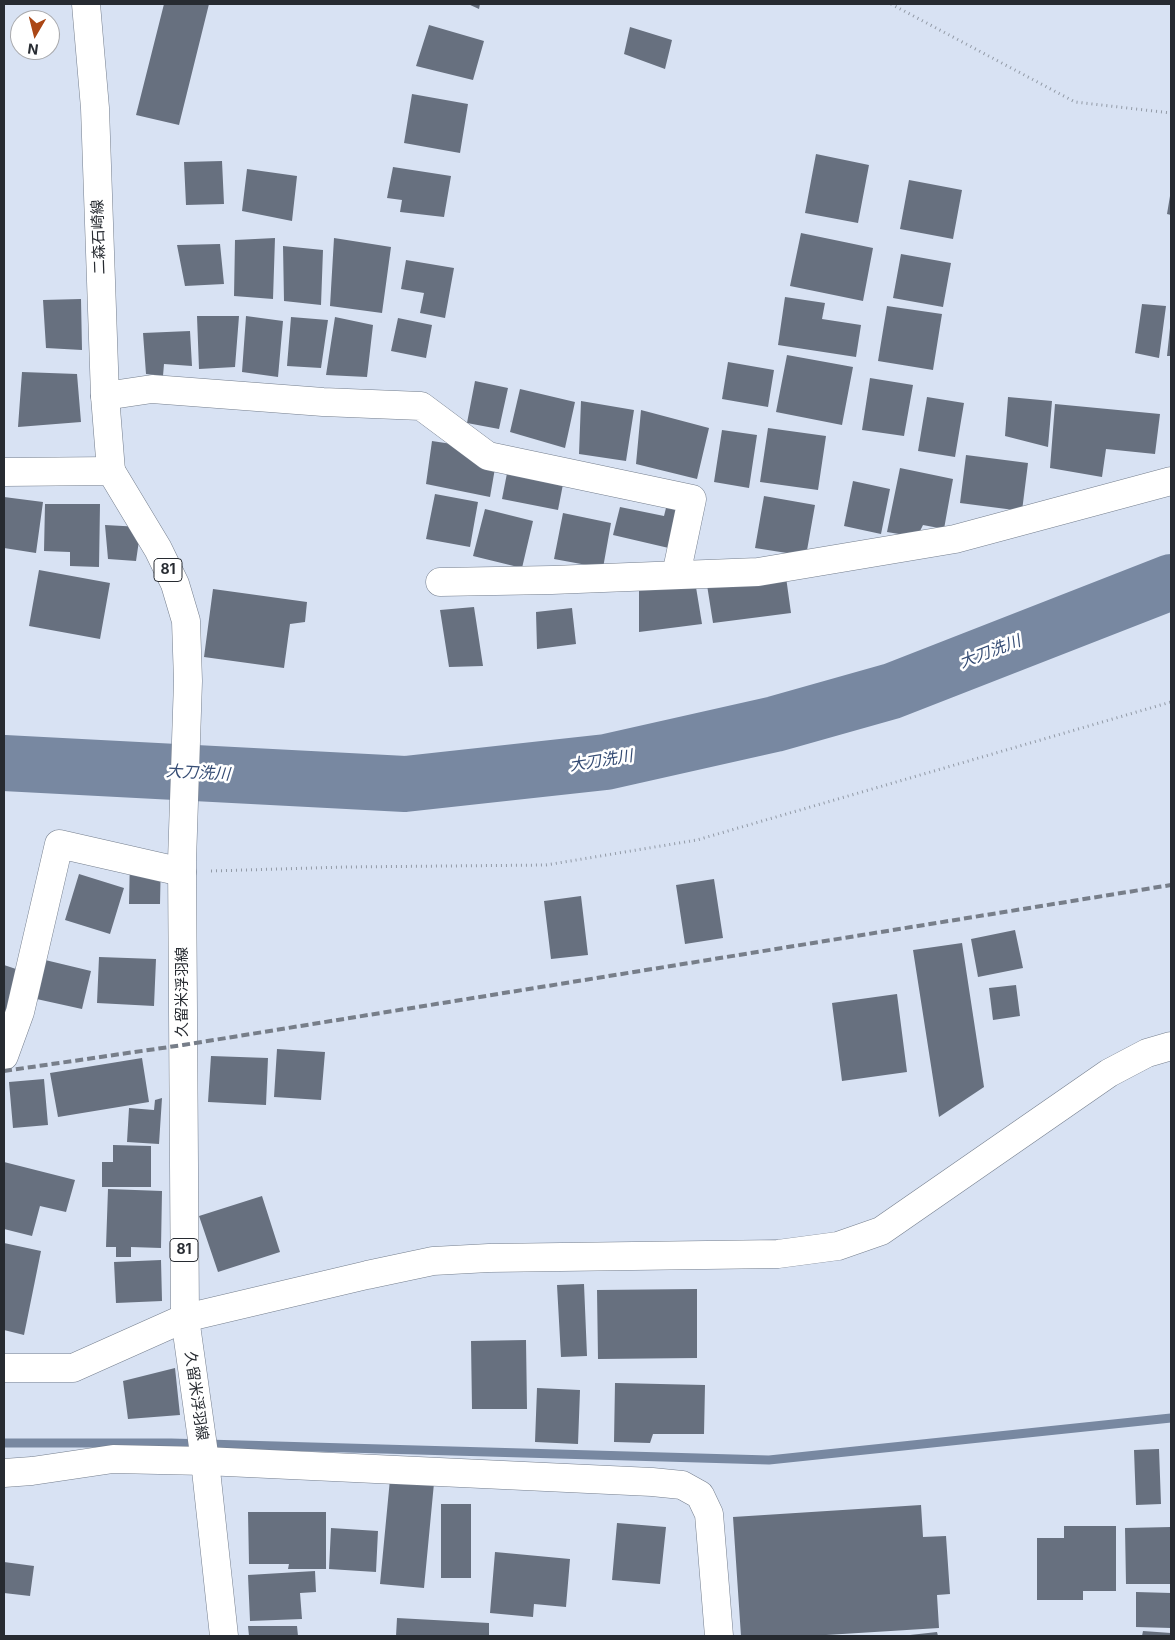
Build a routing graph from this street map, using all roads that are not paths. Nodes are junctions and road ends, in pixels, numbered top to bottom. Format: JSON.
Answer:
{"nodes":[{"id":1,"x":86,"y":4,"type":"edge"},
{"id":2,"x":105,"y":396,"type":"junction"},
{"id":3,"x":111,"y":471,"type":"junction"},
{"id":4,"x":4,"y":472,"type":"edge"},
{"id":5,"x":1171,"y":481,"type":"edge"},
{"id":6,"x":676,"y":575,"type":"junction"},
{"id":7,"x":440,"y":582,"type":"dead end"},
{"id":8,"x":182,"y":866,"type":"junction"},
{"id":9,"x":1171,"y":1046,"type":"edge"},
{"id":10,"x":4,"y":1056,"type":"edge"},
{"id":11,"x":185,"y":1318,"type":"junction"},
{"id":12,"x":4,"y":1368,"type":"edge"},
{"id":13,"x":205,"y":1461,"type":"junction"},
{"id":14,"x":4,"y":1473,"type":"edge"},
{"id":15,"x":224,"y":1636,"type":"edge"},
{"id":16,"x":719,"y":1636,"type":"edge"}],
"edges":[{"from":1,"to":2,"type":"street","name":"二森石崎線"},
{"from":2,"to":3,"type":"street","name":"二森石崎線"},
{"from":2,"to":6,"type":"street"},
{"from":3,"to":4,"type":"street"},
{"from":3,"to":8,"type":"street","name":"久留米浮羽線","number":"81"},
{"from":5,"to":6,"type":"street"},
{"from":6,"to":7,"type":"street"},
{"from":8,"to":10,"type":"street"},
{"from":8,"to":11,"type":"street","name":"久留米浮羽線","number":"81"},
{"from":9,"to":11,"type":"street"},
{"from":11,"to":12,"type":"street"},
{"from":11,"to":13,"type":"street","name":"久留米浮羽線","number":"81"},
{"from":13,"to":14,"type":"street"},
{"from":13,"to":15,"type":"street","name":"久留米浮羽線","number":"81"},
{"from":13,"to":16,"type":"street"}]}
